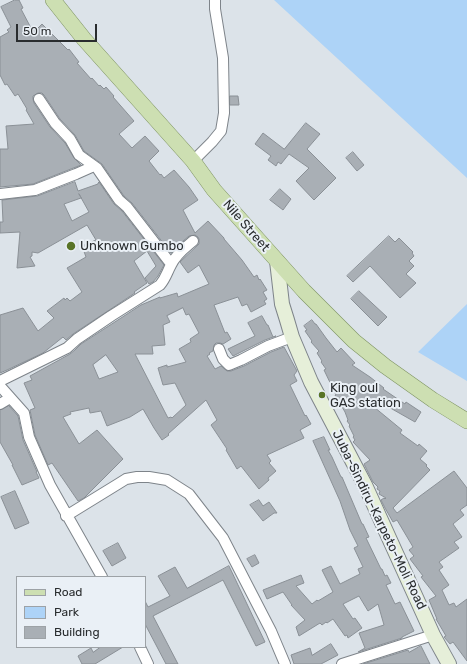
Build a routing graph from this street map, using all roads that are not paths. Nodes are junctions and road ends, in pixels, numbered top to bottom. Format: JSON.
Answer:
{"nodes":[{"id":1,"x":53,"y":0,"type":"edge"},
{"id":2,"x":215,"y":0,"type":"edge"},
{"id":3,"x":39,"y":99,"type":"dead end"},
{"id":4,"x":193,"y":161,"type":"junction"},
{"id":5,"x":94,"y":166,"type":"junction"},
{"id":6,"x":0,"y":194,"type":"edge"},
{"id":7,"x":193,"y":241,"type":"dead end"},
{"id":8,"x":277,"y":261,"type":"junction"},
{"id":9,"x":171,"y":264,"type":"junction"},
{"id":10,"x":292,"y":337,"type":"junction"},
{"id":11,"x":219,"y":348,"type":"dead end"},
{"id":12,"x":0,"y":381,"type":"edge"},
{"id":13,"x":0,"y":386,"type":"edge"},
{"id":14,"x":10,"y":398,"type":"junction"},
{"id":15,"x":0,"y":404,"type":"edge"},
{"id":16,"x":467,"y":421,"type":"edge"},
{"id":17,"x":66,"y":516,"type":"junction"},
{"id":18,"x":101,"y":576,"type":"edge"},
{"id":19,"x":434,"y":635,"type":"junction"},
{"id":20,"x":140,"y":648,"type":"edge"},
{"id":21,"x":148,"y":664,"type":"edge"},
{"id":22,"x":285,"y":664,"type":"edge"},
{"id":23,"x":342,"y":664,"type":"edge"},
{"id":24,"x":448,"y":664,"type":"edge"}],
"edges":[{"from":1,"to":4,"type":"main road","name":"Nile Street"},
{"from":2,"to":4,"type":"street"},
{"from":3,"to":5,"type":"street"},
{"from":4,"to":8,"type":"main road","name":"Nile Street"},
{"from":5,"to":6,"type":"street"},
{"from":5,"to":9,"type":"street"},
{"from":7,"to":9,"type":"street"},
{"from":8,"to":10,"type":"main road","name":"Juba-Sindiru-Karpeto-Moli Road"},
{"from":8,"to":16,"type":"main road","name":"Nile Street"},
{"from":9,"to":12,"type":"street"},
{"from":10,"to":11,"type":"street"},
{"from":10,"to":19,"type":"main road","name":"Juba-Sindiru-Karpeto-Moli Road"},
{"from":13,"to":14,"type":"street"},
{"from":14,"to":15,"type":"street"},
{"from":14,"to":17,"type":"street"},
{"from":17,"to":18,"type":"street"},
{"from":17,"to":22,"type":"street"},
{"from":19,"to":23,"type":"street"},
{"from":19,"to":24,"type":"main road","name":"Juba-Sindiru-Karpeto-Moli Road"},
{"from":20,"to":21,"type":"street"}]}
